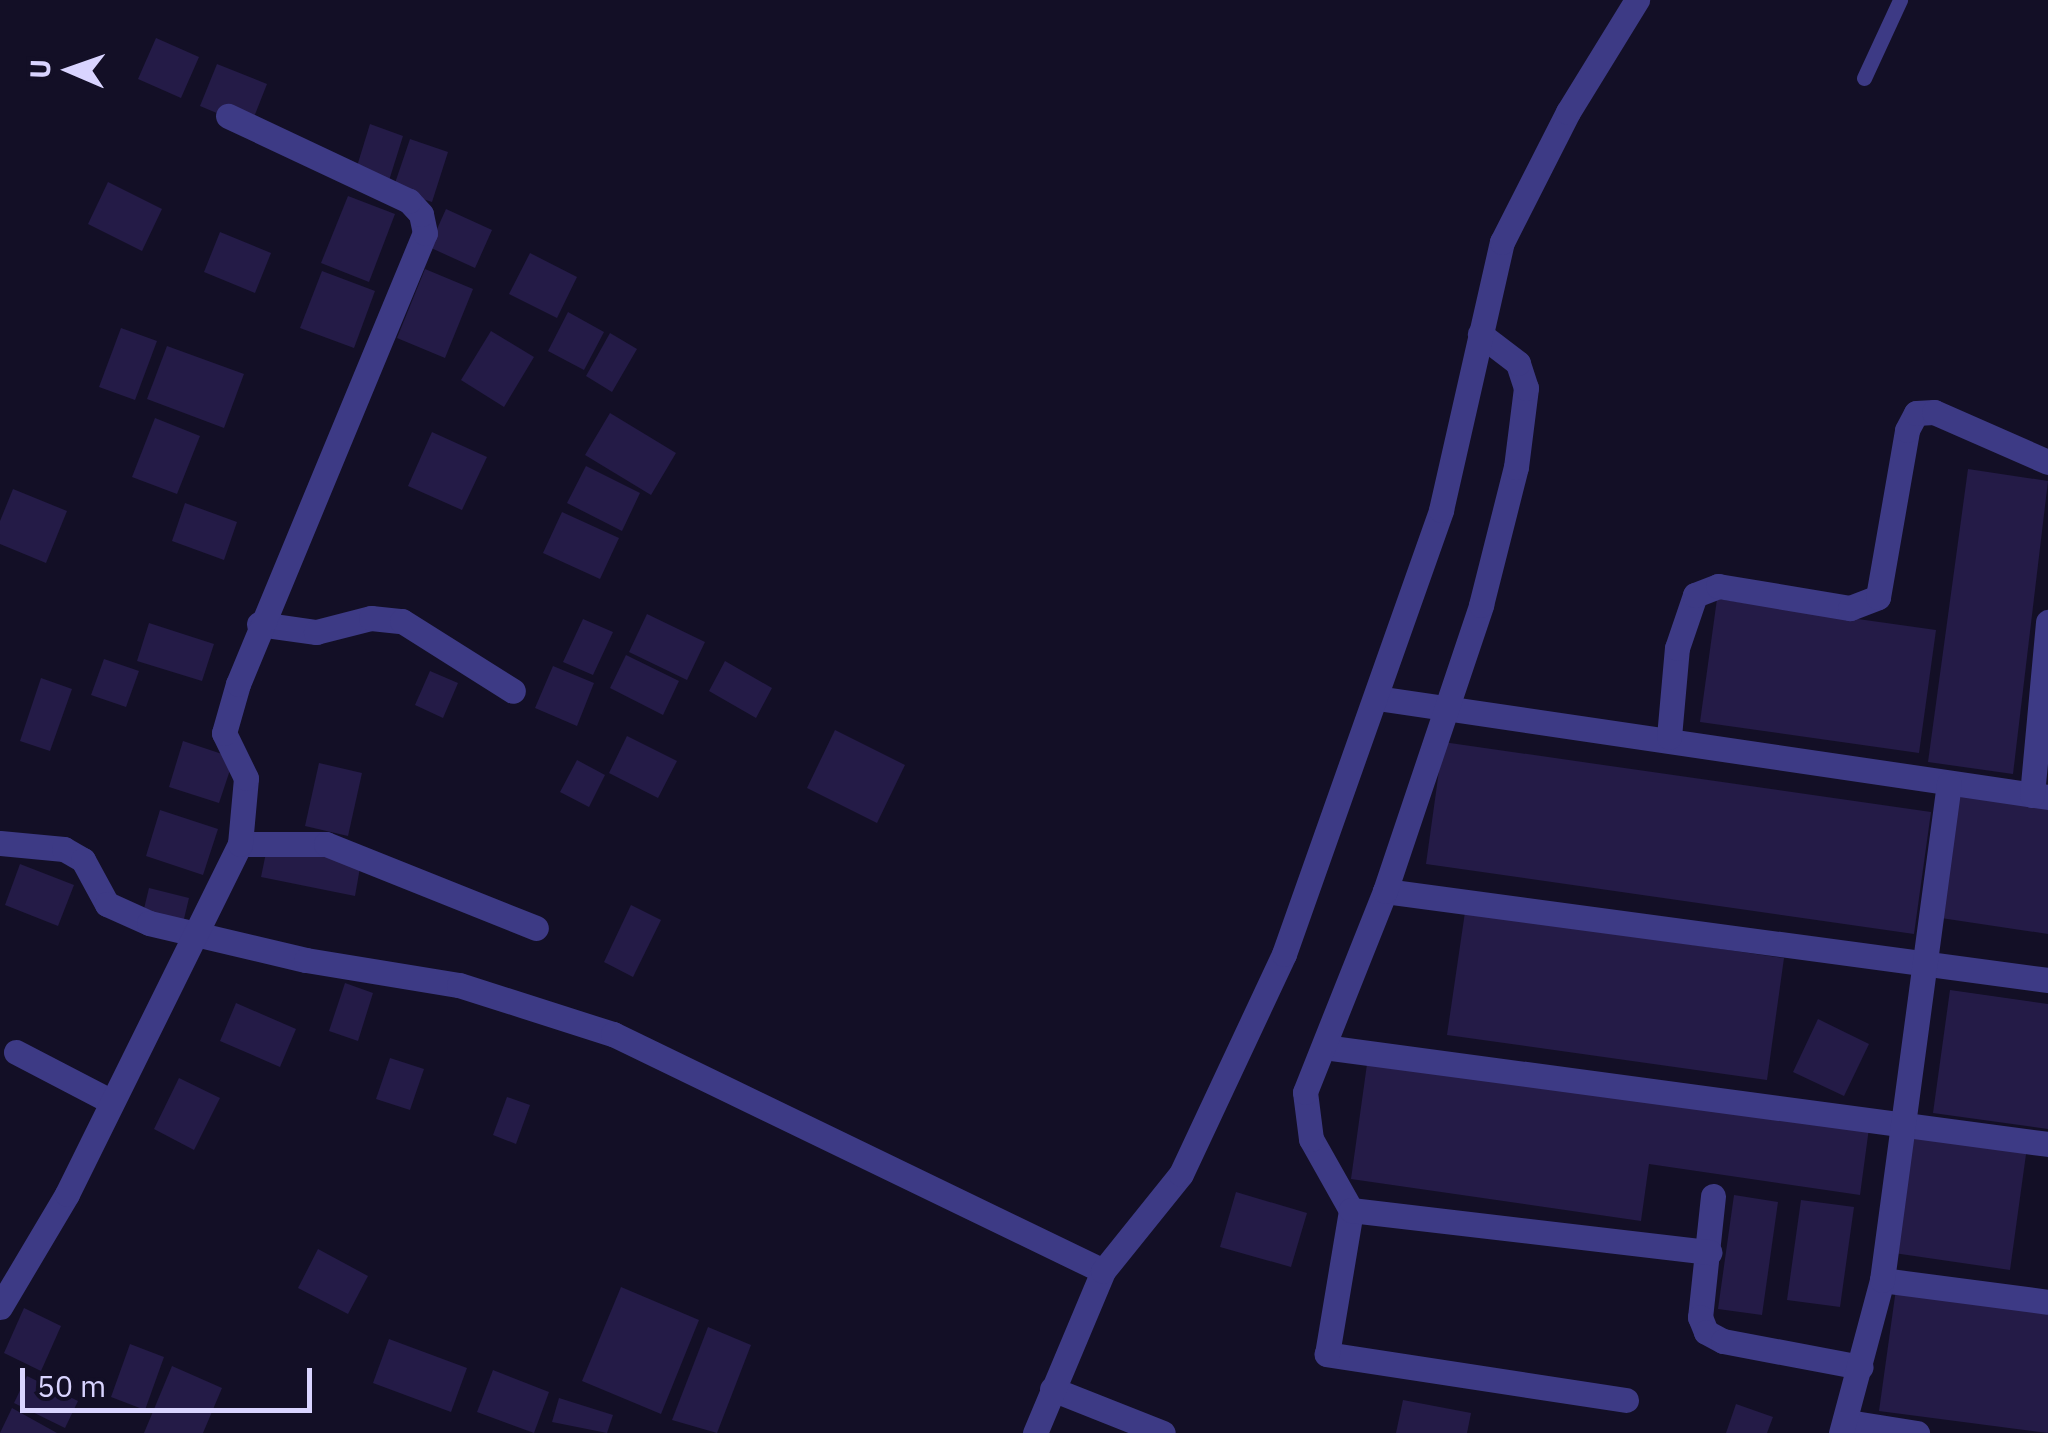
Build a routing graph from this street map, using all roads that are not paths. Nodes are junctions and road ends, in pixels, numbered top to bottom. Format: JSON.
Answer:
{"nodes":[{"id":1,"x":1637,"y":0,"type":"edge"},
{"id":2,"x":1900,"y":0,"type":"edge"},
{"id":3,"x":1864,"y":78,"type":"dead end"},
{"id":4,"x":228,"y":116,"type":"dead end"},
{"id":5,"x":1480,"y":334,"type":"junction"},
{"id":6,"x":2048,"y":462,"type":"edge"},
{"id":7,"x":2048,"y":622,"type":"edge"},
{"id":8,"x":260,"y":624,"type":"junction"},
{"id":9,"x":513,"y":691,"type":"dead end"},
{"id":10,"x":1377,"y":698,"type":"junction"},
{"id":11,"x":1444,"y":712,"type":"junction"},
{"id":12,"x":1669,"y":737,"type":"junction"},
{"id":13,"x":1949,"y":783,"type":"junction"},
{"id":14,"x":2040,"y":796,"type":"edge"},
{"id":15,"x":0,"y":843,"type":"edge"},
{"id":16,"x":240,"y":844,"type":"junction"},
{"id":17,"x":1385,"y":891,"type":"junction"},
{"id":18,"x":536,"y":928,"type":"dead end"},
{"id":19,"x":195,"y":936,"type":"junction"},
{"id":20,"x":1924,"y":962,"type":"junction"},
{"id":21,"x":2048,"y":980,"type":"edge"},
{"id":22,"x":1324,"y":1048,"type":"junction"},
{"id":23,"x":16,"y":1052,"type":"dead end"},
{"id":24,"x":112,"y":1102,"type":"junction"},
{"id":25,"x":1899,"y":1124,"type":"junction"},
{"id":26,"x":2048,"y":1144,"type":"edge"},
{"id":27,"x":1713,"y":1196,"type":"dead end"},
{"id":28,"x":1351,"y":1210,"type":"junction"},
{"id":29,"x":1710,"y":1252,"type":"junction"},
{"id":30,"x":1103,"y":1270,"type":"junction"},
{"id":31,"x":1882,"y":1280,"type":"junction"},
{"id":32,"x":2048,"y":1302,"type":"edge"},
{"id":33,"x":0,"y":1306,"type":"edge"},
{"id":34,"x":1862,"y":1367,"type":"junction"},
{"id":35,"x":1052,"y":1389,"type":"junction"},
{"id":36,"x":1626,"y":1400,"type":"dead end"},
{"id":37,"x":1844,"y":1428,"type":"edge"},
{"id":38,"x":1035,"y":1433,"type":"edge"},
{"id":39,"x":1162,"y":1433,"type":"edge"},
{"id":40,"x":1917,"y":1433,"type":"edge"}],
"edges":[{"from":1,"to":5,"type":"street"},
{"from":2,"to":3,"type":"lane"},
{"from":4,"to":8,"type":"street"},
{"from":5,"to":10,"type":"street"},
{"from":5,"to":11,"type":"street"},
{"from":6,"to":12,"type":"street"},
{"from":7,"to":14,"type":"street"},
{"from":8,"to":9,"type":"street"},
{"from":8,"to":16,"type":"street"},
{"from":10,"to":11,"type":"street"},
{"from":10,"to":30,"type":"street"},
{"from":11,"to":12,"type":"street"},
{"from":11,"to":17,"type":"street"},
{"from":12,"to":13,"type":"street"},
{"from":13,"to":14,"type":"street"},
{"from":13,"to":20,"type":"street"},
{"from":15,"to":19,"type":"street"},
{"from":16,"to":18,"type":"street"},
{"from":16,"to":19,"type":"street"},
{"from":17,"to":20,"type":"street"},
{"from":17,"to":22,"type":"street"},
{"from":19,"to":24,"type":"street"},
{"from":19,"to":30,"type":"street"},
{"from":20,"to":21,"type":"street"},
{"from":20,"to":25,"type":"street"},
{"from":22,"to":25,"type":"street"},
{"from":22,"to":28,"type":"street"},
{"from":23,"to":24,"type":"street"},
{"from":24,"to":33,"type":"street"},
{"from":25,"to":26,"type":"street"},
{"from":25,"to":31,"type":"street"},
{"from":27,"to":29,"type":"street"},
{"from":28,"to":29,"type":"street"},
{"from":28,"to":36,"type":"street"},
{"from":29,"to":34,"type":"street"},
{"from":30,"to":35,"type":"street"},
{"from":31,"to":32,"type":"street"},
{"from":31,"to":34,"type":"street"},
{"from":34,"to":37,"type":"street"},
{"from":35,"to":38,"type":"street"},
{"from":35,"to":39,"type":"street"},
{"from":37,"to":40,"type":"street"}]}
